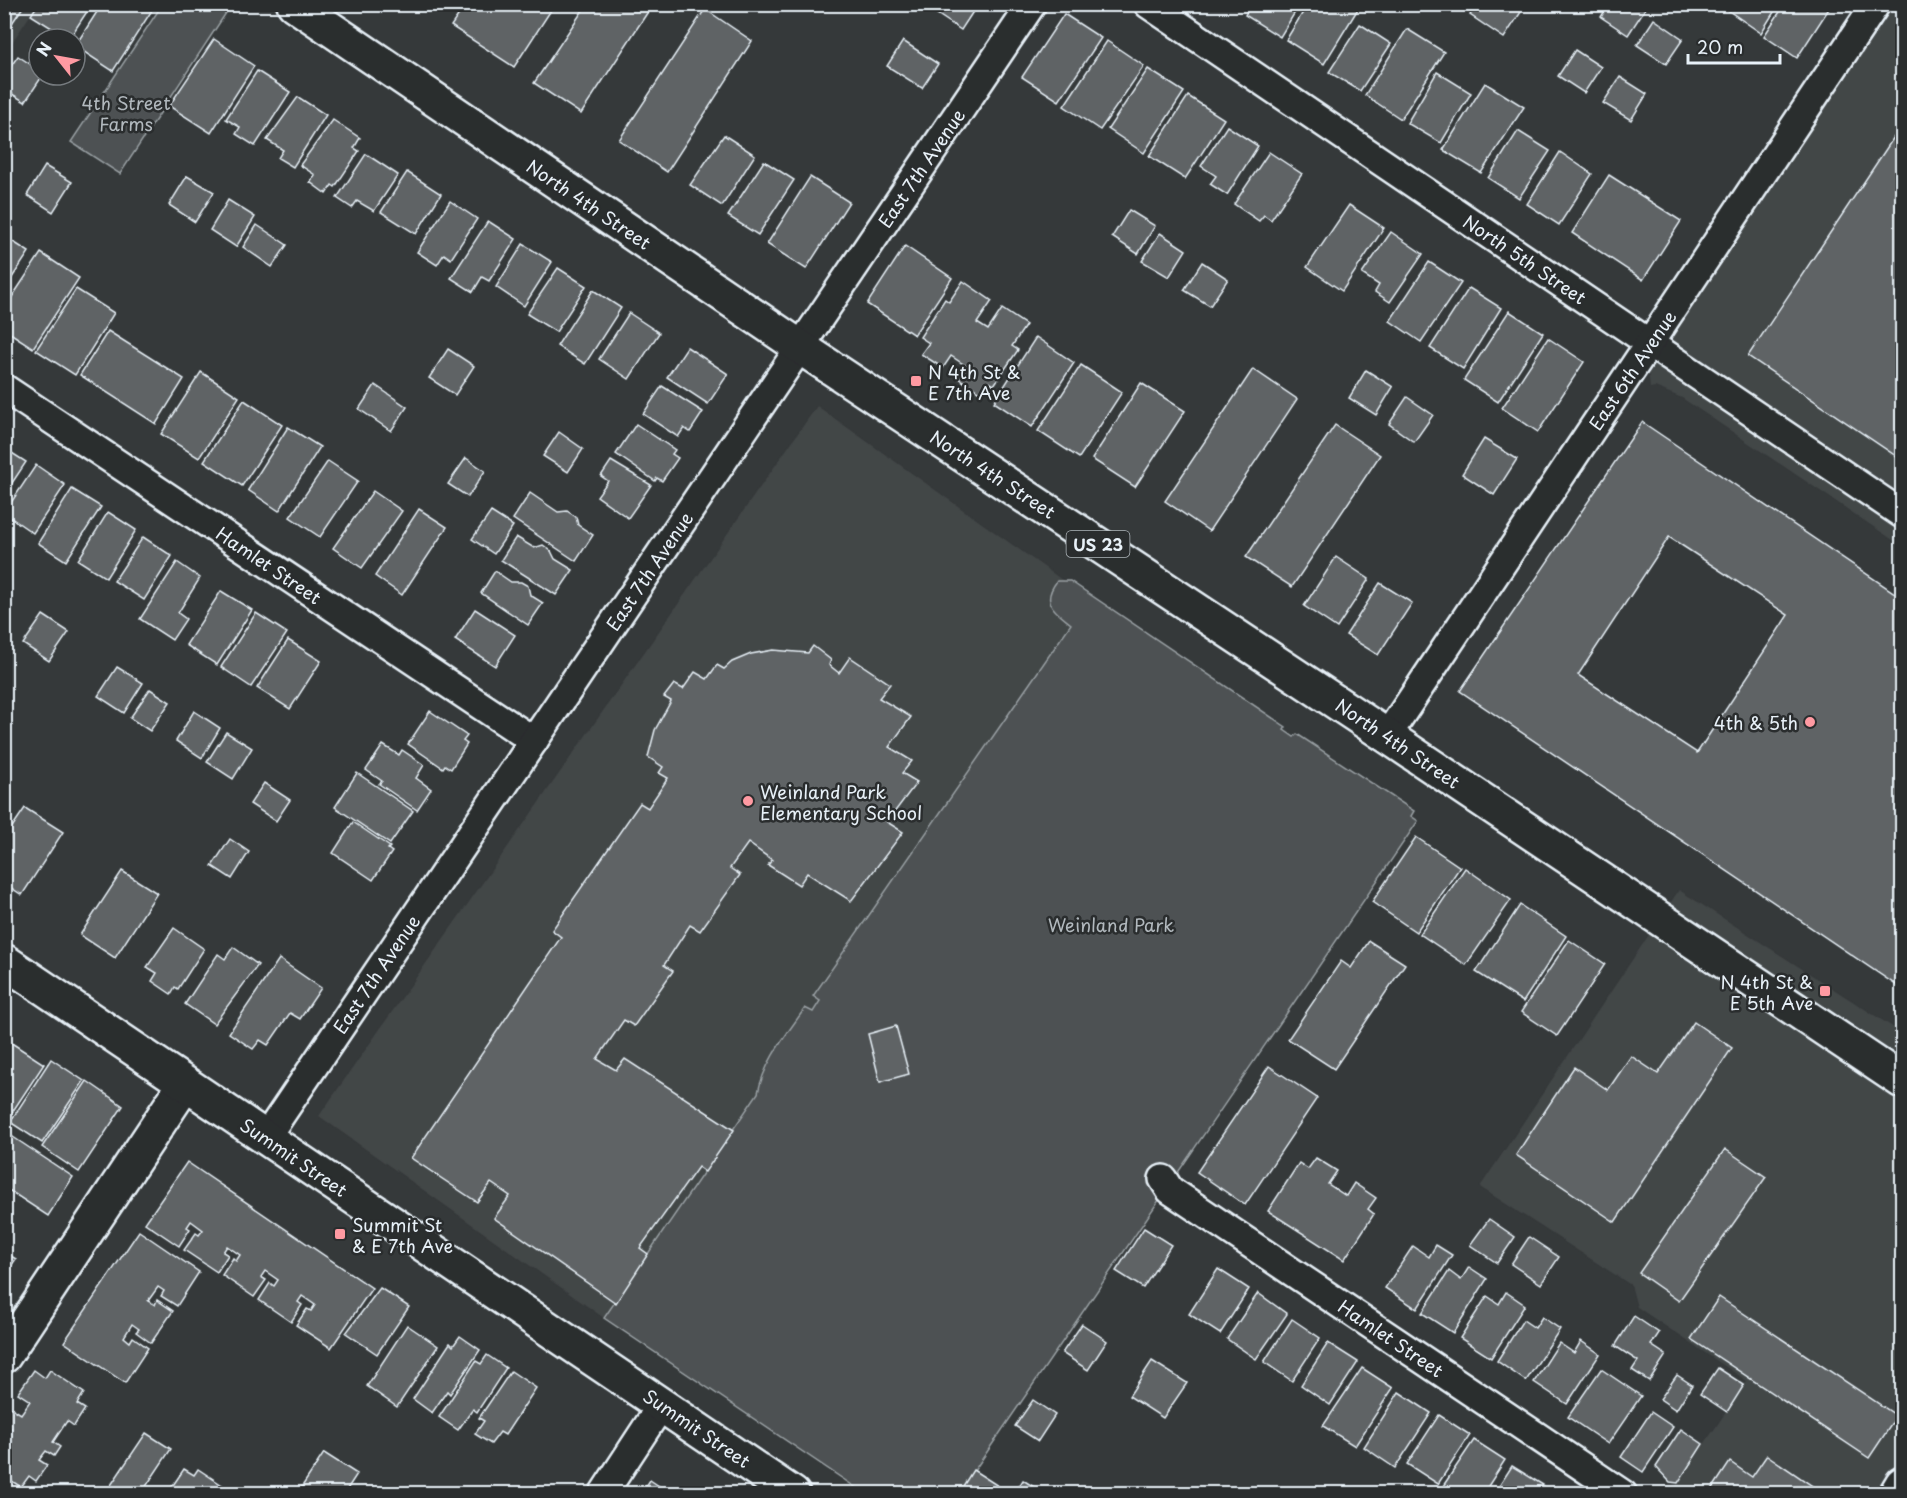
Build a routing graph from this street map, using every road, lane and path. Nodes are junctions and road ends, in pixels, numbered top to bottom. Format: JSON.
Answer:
{"nodes":[{"id":1,"x":294,"y":4,"type":"edge"},
{"id":2,"x":1032,"y":4,"type":"edge"},
{"id":3,"x":1148,"y":4,"type":"edge"},
{"id":4,"x":1876,"y":4,"type":"edge"},
{"id":5,"x":1650,"y":343,"type":"junction"},
{"id":6,"x":800,"y":347,"type":"junction"},
{"id":7,"x":4,"y":388,"type":"edge"},
{"id":8,"x":1902,"y":514,"type":"edge"},
{"id":9,"x":1387,"y":736,"type":"junction"},
{"id":10,"x":534,"y":741,"type":"junction"},
{"id":11,"x":4,"y":961,"type":"edge"},
{"id":12,"x":1902,"y":1081,"type":"edge"},
{"id":13,"x":185,"y":1084,"type":"junction"},
{"id":14,"x":266,"y":1137,"type":"junction"},
{"id":15,"x":1163,"y":1179,"type":"dead end"},
{"id":16,"x":4,"y":1356,"type":"edge"},
{"id":17,"x":662,"y":1404,"type":"junction"},
{"id":18,"x":1902,"y":1484,"type":"edge"},
{"id":19,"x":603,"y":1494,"type":"edge"},
{"id":20,"x":793,"y":1494,"type":"edge"},
{"id":21,"x":1623,"y":1494,"type":"edge"},
{"id":22,"x":1896,"y":1494,"type":"edge"}],
"edges":[{"from":1,"to":6,"type":"main road","name":"North 4th Street","number":"US 23"},
{"from":2,"to":6,"type":"street","name":"East 7th Avenue"},
{"from":3,"to":5,"type":"street","name":"North 5th Street"},
{"from":4,"to":5,"type":"street","name":"East 6th Avenue"},
{"from":5,"to":8,"type":"street","name":"North 5th Street"},
{"from":5,"to":9,"type":"street","name":"East 6th Avenue"},
{"from":6,"to":9,"type":"main road","name":"North 4th Street","number":"US 23"},
{"from":6,"to":10,"type":"street","name":"East 7th Avenue"},
{"from":7,"to":10,"type":"street","name":"Hamlet Street"},
{"from":9,"to":12,"type":"main road","name":"North 4th Street","number":"US 23"},
{"from":10,"to":14,"type":"street","name":"East 7th Avenue"},
{"from":11,"to":13,"type":"main road","name":"Summit Street"},
{"from":13,"to":14,"type":"main road","name":"Summit Street"},
{"from":13,"to":16,"type":"main road"},
{"from":14,"to":17,"type":"main road","name":"Summit Street"},
{"from":15,"to":21,"type":"street","name":"Hamlet Street"},
{"from":17,"to":19,"type":"street"},
{"from":17,"to":20,"type":"main road","name":"Summit Street"},
{"from":18,"to":22,"type":"main road"}]}
